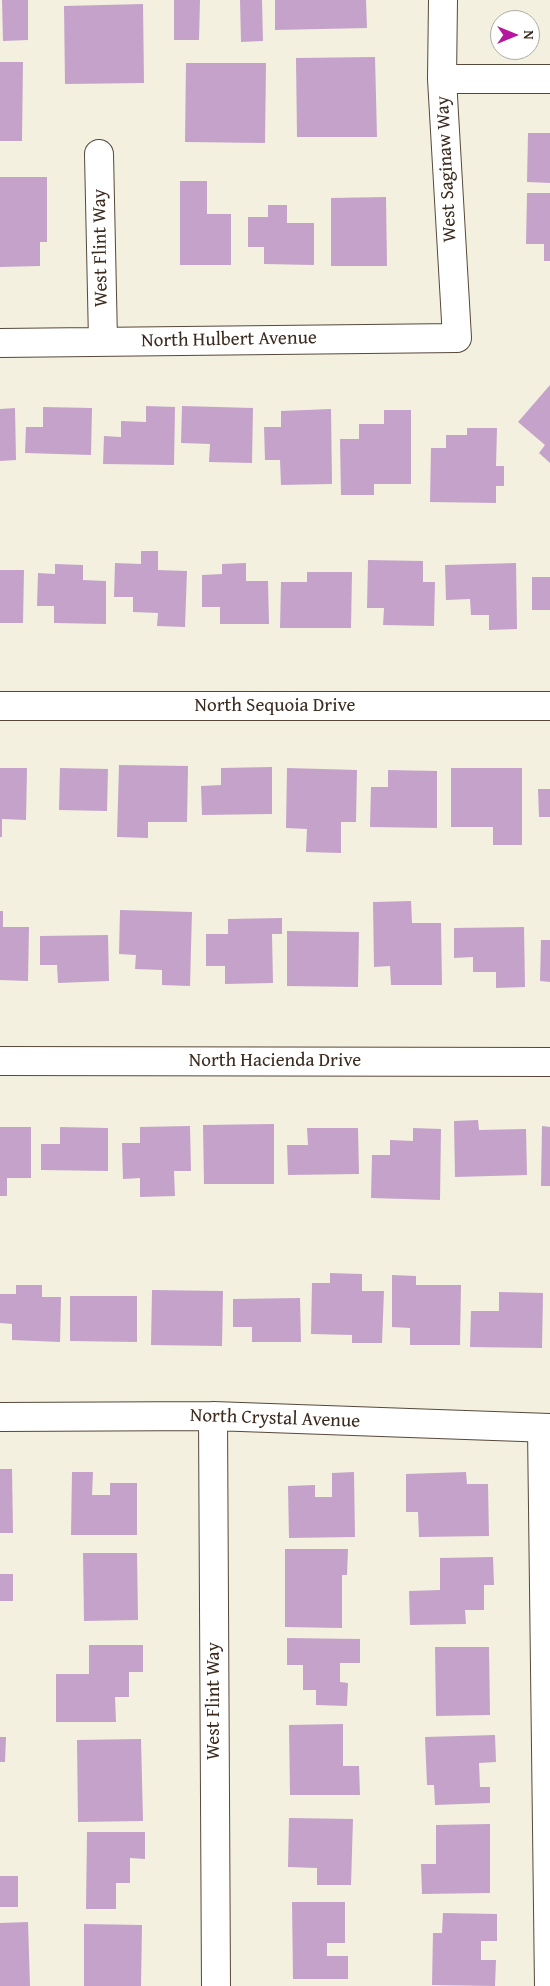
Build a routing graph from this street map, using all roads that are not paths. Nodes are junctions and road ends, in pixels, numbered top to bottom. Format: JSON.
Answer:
{"nodes":[{"id":1,"x":443,"y":0,"type":"edge"},
{"id":2,"x":442,"y":79,"type":"junction"},
{"id":3,"x":550,"y":79,"type":"edge"},
{"id":4,"x":100,"y":154,"type":"dead end"},
{"id":5,"x":457,"y":338,"type":"joint"},
{"id":6,"x":103,"y":342,"type":"junction"},
{"id":7,"x":0,"y":344,"type":"edge"},
{"id":8,"x":0,"y":706,"type":"edge"},
{"id":9,"x":550,"y":706,"type":"edge"},
{"id":10,"x":0,"y":1061,"type":"edge"},
{"id":11,"x":550,"y":1062,"type":"edge"},
{"id":12,"x":212,"y":1416,"type":"junction"},
{"id":13,"x":0,"y":1417,"type":"edge"},
{"id":14,"x":546,"y":1428,"type":"edge"},
{"id":15,"x":216,"y":1986,"type":"edge"},
{"id":16,"x":549,"y":1986,"type":"edge"}],
"edges":[{"from":1,"to":2,"type":"street","name":"West Saginaw Way"},
{"from":2,"to":3,"type":"street"},
{"from":2,"to":5,"type":"street","name":"West Saginaw Way"},
{"from":4,"to":6,"type":"street","name":"West Flint Way"},
{"from":5,"to":6,"type":"street","name":"North Hulbert Avenue"},
{"from":6,"to":7,"type":"street","name":"North Hulbert Avenue"},
{"from":8,"to":9,"type":"street","name":"North Sequoia Drive"},
{"from":10,"to":11,"type":"street","name":"North Hacienda Drive"},
{"from":12,"to":13,"type":"street","name":"North Crystal Avenue"},
{"from":12,"to":14,"type":"street","name":"North Crystal Avenue"},
{"from":12,"to":15,"type":"street","name":"West Flint Way"},
{"from":14,"to":16,"type":"street"}]}
